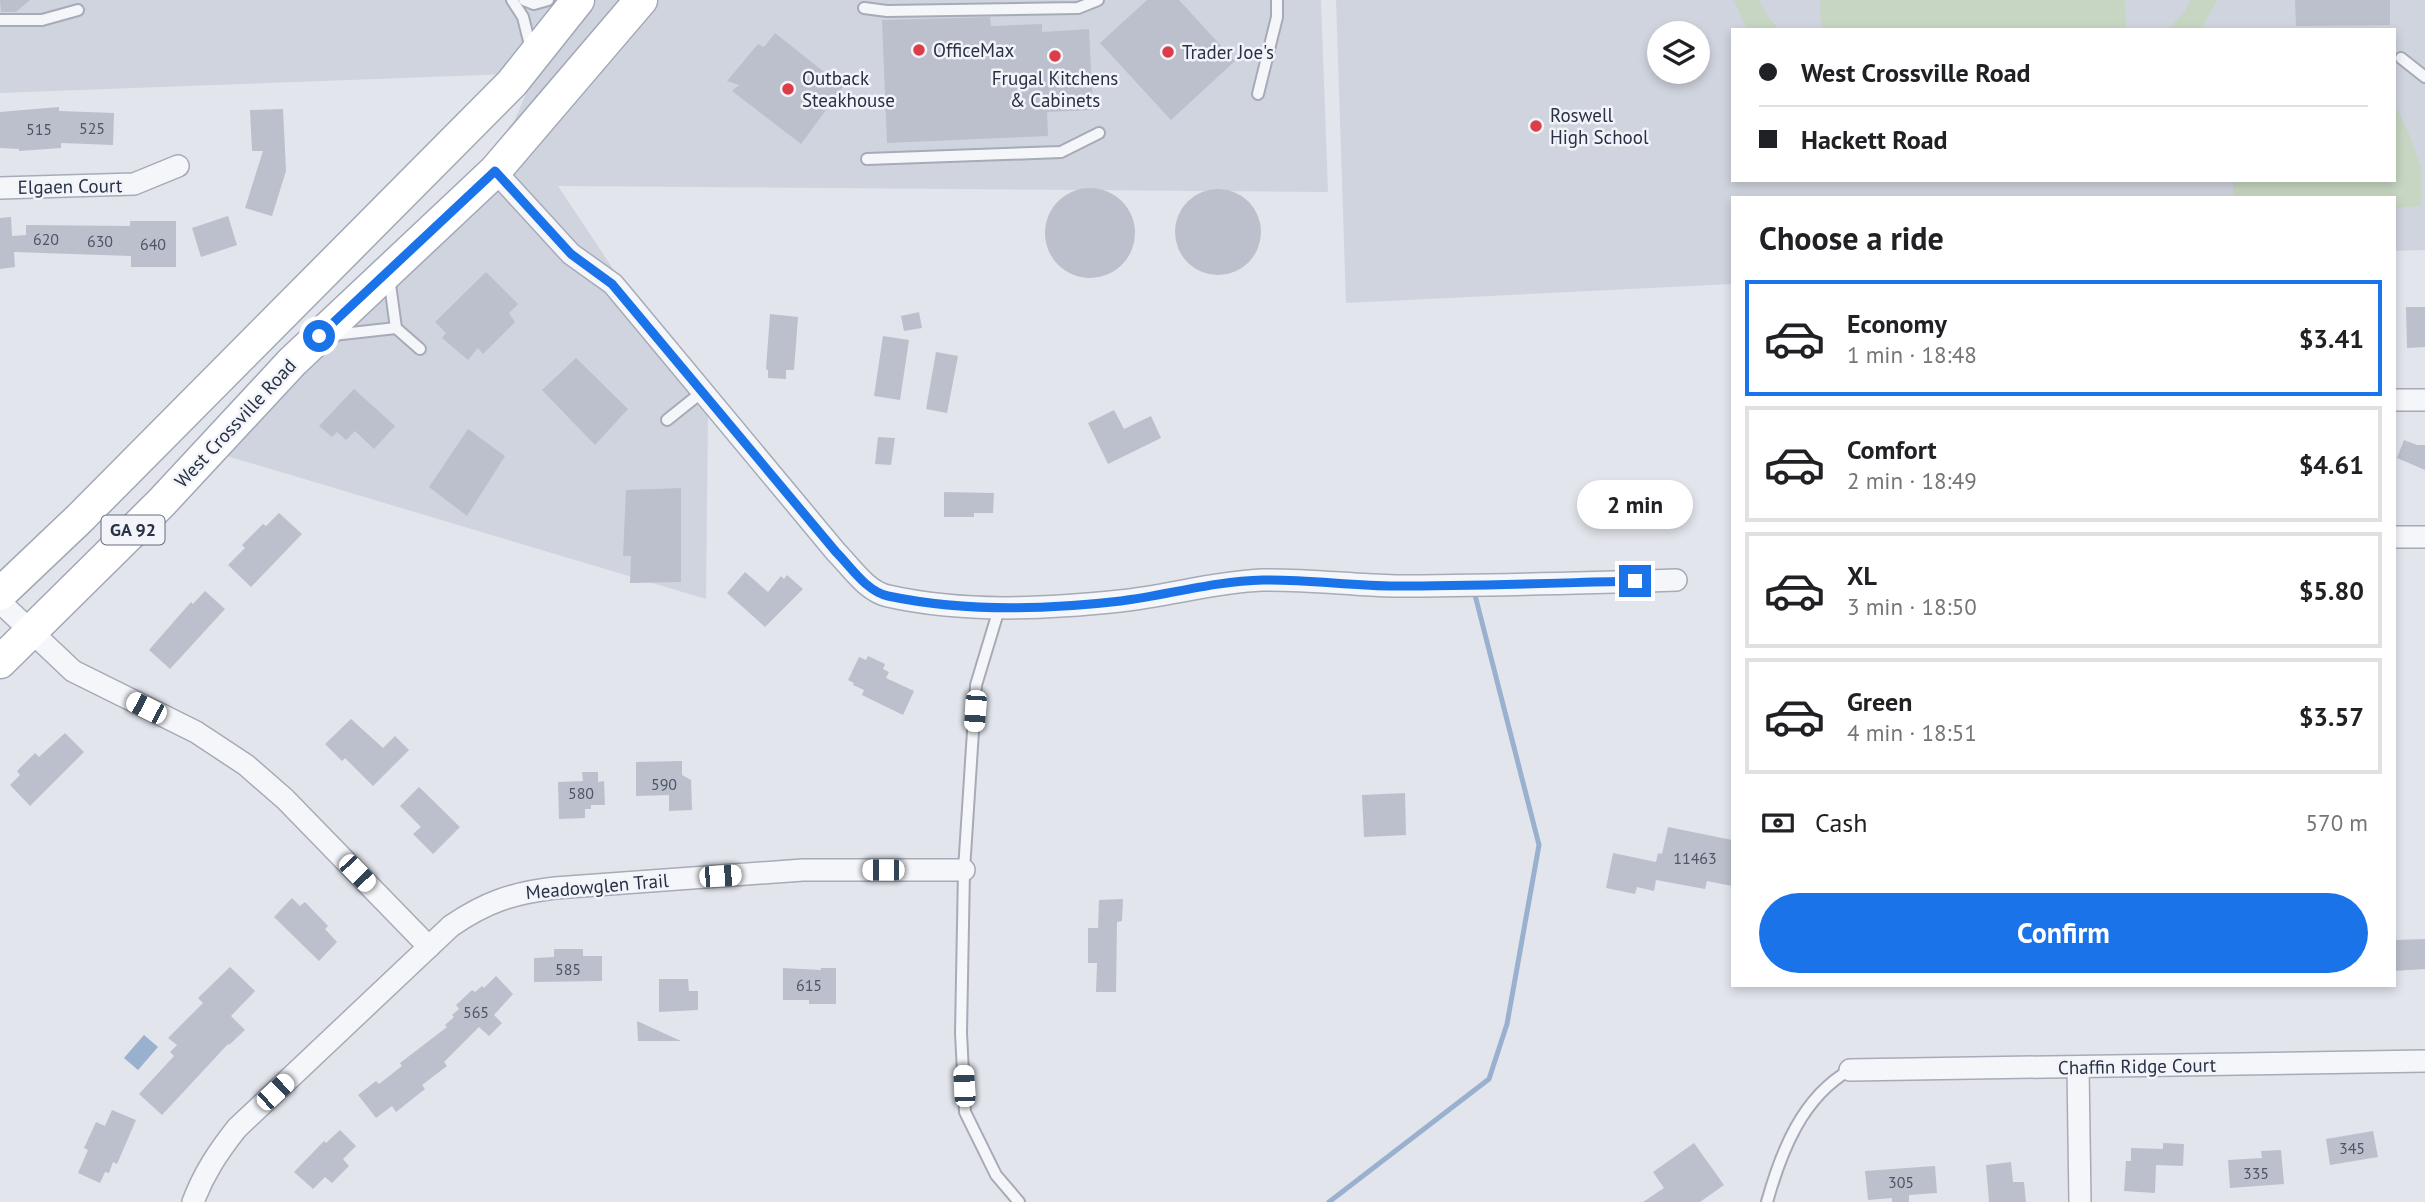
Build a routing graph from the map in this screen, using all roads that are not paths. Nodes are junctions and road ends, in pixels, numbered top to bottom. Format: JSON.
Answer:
{"nodes":[{"id":1,"x":512,"y":0,"type":"edge"},
{"id":2,"x":524,"y":0,"type":"edge"},
{"id":3,"x":548,"y":0,"type":"edge"},
{"id":4,"x":578,"y":0,"type":"edge"},
{"id":5,"x":641,"y":0,"type":"edge"},
{"id":6,"x":1098,"y":0,"type":"edge"},
{"id":7,"x":1277,"y":0,"type":"edge"},
{"id":8,"x":864,"y":8,"type":"dead end"},
{"id":9,"x":78,"y":10,"type":"dead end"},
{"id":10,"x":0,"y":20,"type":"edge"},
{"id":11,"x":533,"y":57,"type":"junction"},
{"id":12,"x":2401,"y":58,"type":"dead end"},
{"id":13,"x":2425,"y":77,"type":"edge"},
{"id":14,"x":1258,"y":94,"type":"dead end"},
{"id":15,"x":1099,"y":133,"type":"dead end"},
{"id":16,"x":867,"y":159,"type":"dead end"},
{"id":17,"x":178,"y":166,"type":"dead end"},
{"id":18,"x":495,"y":171,"type":"junction"},
{"id":19,"x":0,"y":188,"type":"edge"},
{"id":20,"x":388,"y":271,"type":"junction"},
{"id":21,"x":396,"y":328,"type":"junction"},
{"id":22,"x":319,"y":336,"type":"junction"},
{"id":23,"x":420,"y":349,"type":"dead end"},
{"id":24,"x":702,"y":392,"type":"junction"},
{"id":25,"x":2396,"y":400,"type":"edge"},
{"id":26,"x":2425,"y":400,"type":"edge"},
{"id":27,"x":667,"y":420,"type":"dead end"},
{"id":28,"x":2396,"y":537,"type":"edge"},
{"id":29,"x":2425,"y":537,"type":"edge"},
{"id":30,"x":1676,"y":580,"type":"dead end"},
{"id":31,"x":0,"y":594,"type":"edge"},
{"id":32,"x":0,"y":602,"type":"edge"},
{"id":33,"x":999,"y":609,"type":"junction"},
{"id":34,"x":30,"y":632,"type":"junction"},
{"id":35,"x":0,"y":662,"type":"edge"},
{"id":36,"x":964,"y":870,"type":"junction"},
{"id":37,"x":429,"y":947,"type":"junction"},
{"id":38,"x":2425,"y":1061,"type":"edge"},
{"id":39,"x":2078,"y":1067,"type":"junction"},
{"id":40,"x":1850,"y":1070,"type":"joint"},
{"id":41,"x":193,"y":1202,"type":"edge"},
{"id":42,"x":1019,"y":1202,"type":"edge"},
{"id":43,"x":1768,"y":1202,"type":"edge"},
{"id":44,"x":2080,"y":1202,"type":"edge"}],
"edges":[{"from":1,"to":11,"type":"lane"},
{"from":2,"to":3,"type":"lane"},
{"from":4,"to":11,"type":"main road","number":"GA 92"},
{"from":5,"to":18,"type":"main road","name":"West Crossville Road","number":"GA 92"},
{"from":6,"to":8,"type":"lane"},
{"from":7,"to":14,"type":"lane"},
{"from":9,"to":10,"type":"lane"},
{"from":11,"to":31,"type":"main road","number":"GA 92"},
{"from":12,"to":13,"type":"lane"},
{"from":15,"to":16,"type":"lane"},
{"from":17,"to":19,"type":"street","name":"Elgaen Court"},
{"from":18,"to":20,"type":"main road","name":"West Crossville Road","number":"GA 92"},
{"from":18,"to":24,"type":"street"},
{"from":20,"to":21,"type":"lane"},
{"from":20,"to":22,"type":"main road","name":"West Crossville Road","number":"GA 92"},
{"from":21,"to":22,"type":"lane"},
{"from":21,"to":23,"type":"lane"},
{"from":22,"to":34,"type":"main road","name":"West Crossville Road","number":"GA 92"},
{"from":24,"to":27,"type":"lane"},
{"from":24,"to":33,"type":"street"},
{"from":25,"to":26,"type":"street"},
{"from":28,"to":29,"type":"street"},
{"from":30,"to":33,"type":"street"},
{"from":32,"to":34,"type":"street"},
{"from":33,"to":36,"type":"lane"},
{"from":34,"to":35,"type":"main road","name":"West Crossville Road","number":"GA 92"},
{"from":34,"to":37,"type":"street"},
{"from":36,"to":37,"type":"street","name":"Meadowglen Trail"},
{"from":36,"to":42,"type":"lane"},
{"from":37,"to":41,"type":"street","name":"Meadowglen Trail"},
{"from":38,"to":39,"type":"street","name":"Chaffin Ridge Court"},
{"from":39,"to":40,"type":"street","name":"Chaffin Ridge Court"},
{"from":39,"to":44,"type":"street"},
{"from":40,"to":43,"type":"lane"}]}
